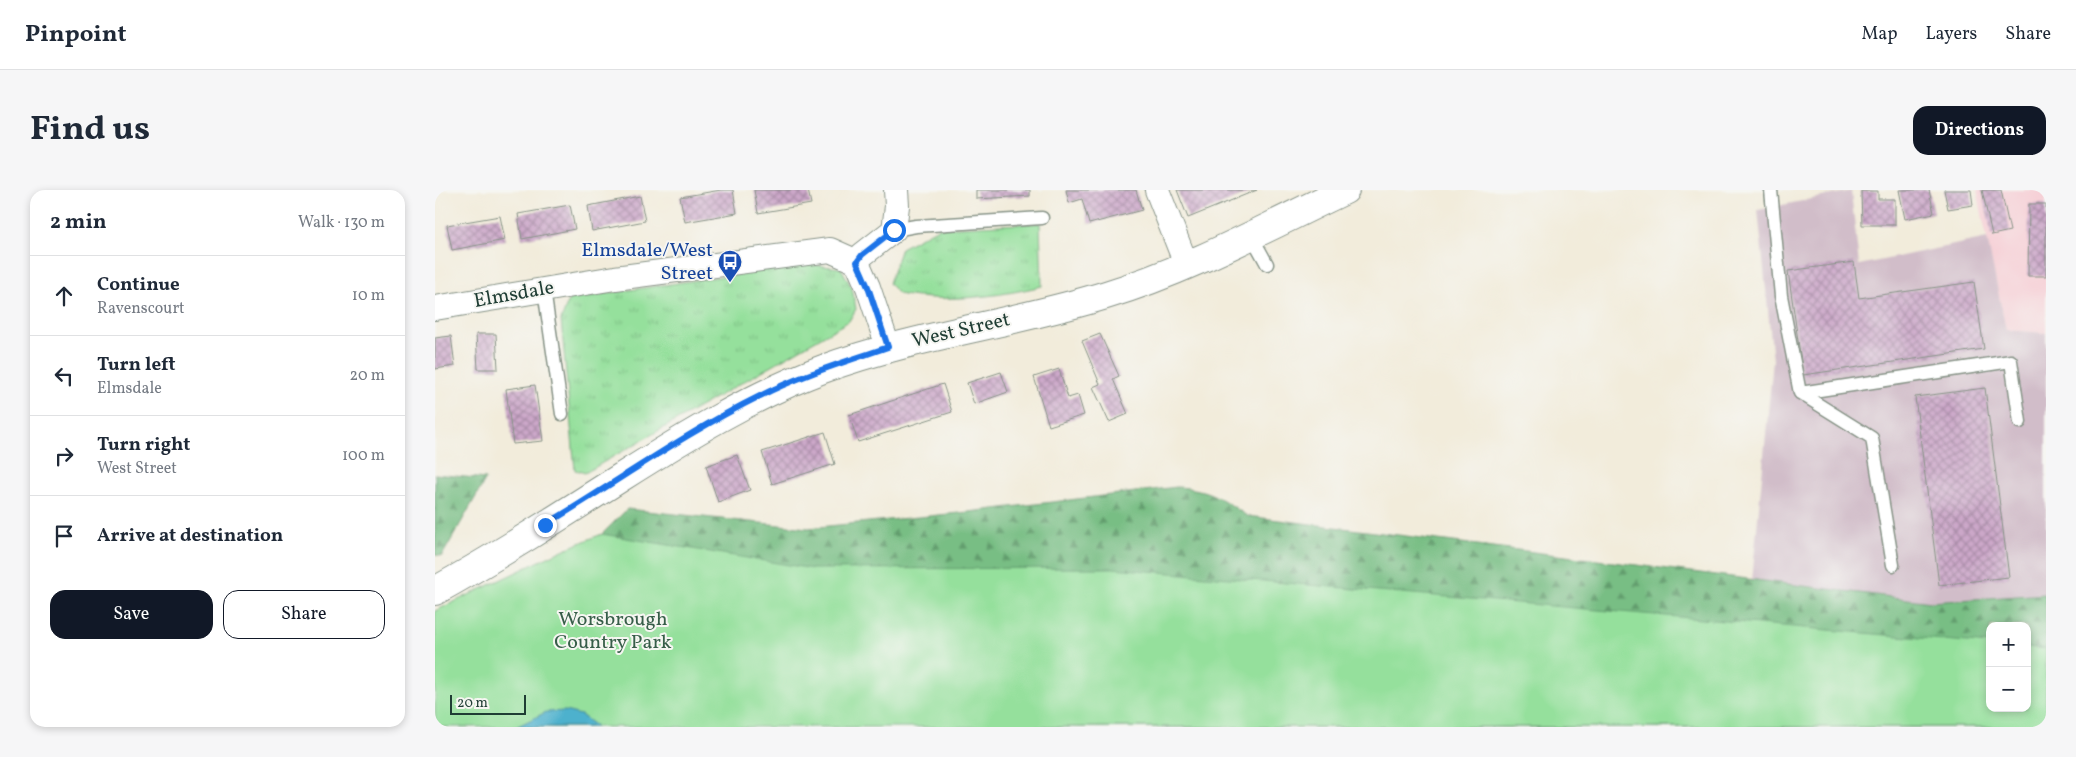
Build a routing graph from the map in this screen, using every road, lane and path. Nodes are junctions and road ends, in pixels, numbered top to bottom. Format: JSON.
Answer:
{"nodes":[{"id":1,"x":896,"y":190,"type":"edge"},
{"id":2,"x":1157,"y":190,"type":"edge"},
{"id":3,"x":1345,"y":190,"type":"edge"},
{"id":4,"x":1771,"y":190,"type":"edge"},
{"id":5,"x":1042,"y":218,"type":"dead end"},
{"id":6,"x":894,"y":230,"type":"junction"},
{"id":7,"x":1251,"y":235,"type":"junction"},
{"id":8,"x":857,"y":262,"type":"junction"},
{"id":9,"x":1186,"y":264,"type":"junction"},
{"id":10,"x":1267,"y":264,"type":"dead end"},
{"id":11,"x":544,"y":290,"type":"junction"},
{"id":12,"x":435,"y":308,"type":"edge"},
{"id":13,"x":888,"y":347,"type":"junction"},
{"id":14,"x":1800,"y":393,"type":"junction"},
{"id":15,"x":562,"y":414,"type":"dead end"},
{"id":16,"x":2020,"y":422,"type":"dead end"},
{"id":17,"x":1893,"y":566,"type":"dead end"},
{"id":18,"x":435,"y":591,"type":"edge"}],
"edges":[{"from":1,"to":6,"type":"street"},
{"from":2,"to":9,"type":"street"},
{"from":3,"to":7,"type":"main road","name":"West Street"},
{"from":4,"to":14,"type":"lane"},
{"from":5,"to":6,"type":"lane"},
{"from":6,"to":8,"type":"street"},
{"from":7,"to":9,"type":"main road","name":"West Street"},
{"from":7,"to":10,"type":"lane"},
{"from":8,"to":11,"type":"street","name":"Elmsdale"},
{"from":8,"to":13,"type":"street"},
{"from":9,"to":13,"type":"main road","name":"West Street"},
{"from":11,"to":12,"type":"street","name":"Elmsdale"},
{"from":11,"to":15,"type":"lane"},
{"from":13,"to":18,"type":"main road","name":"West Street"},
{"from":14,"to":16,"type":"lane"},
{"from":14,"to":17,"type":"lane"}]}
